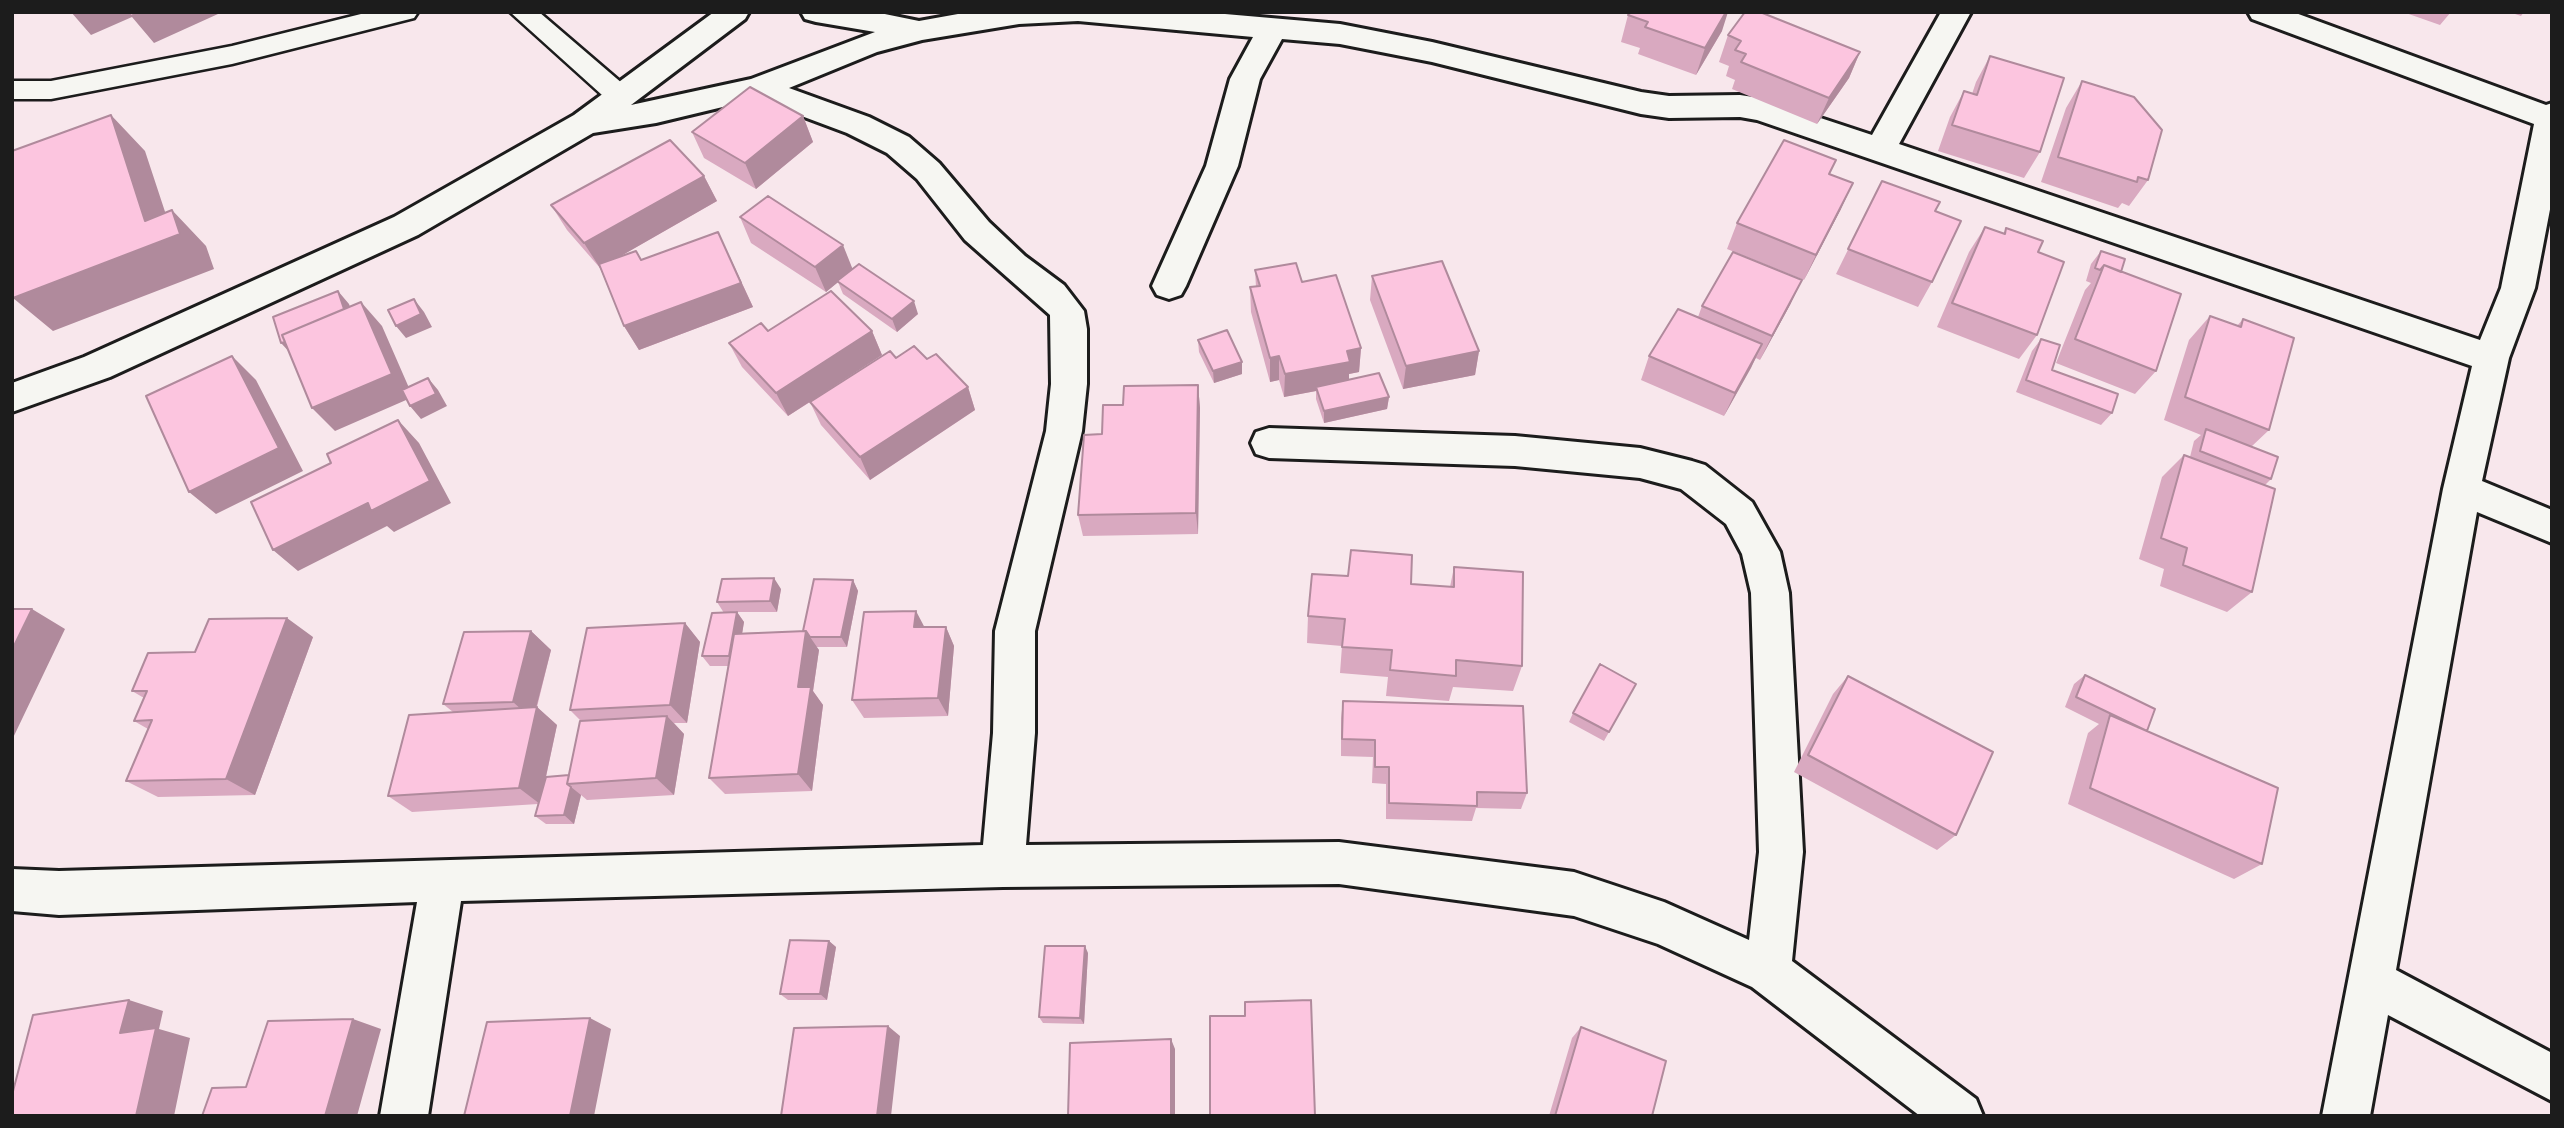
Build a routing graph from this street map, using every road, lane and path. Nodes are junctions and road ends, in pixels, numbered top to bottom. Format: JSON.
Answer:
{"nodes":[{"id":1,"x":405,"y":12,"type":"edge"},
{"id":2,"x":523,"y":12,"type":"edge"},
{"id":3,"x":734,"y":12,"type":"edge"},
{"id":4,"x":816,"y":12,"type":"edge"},
{"id":5,"x":1078,"y":12,"type":"edge"},
{"id":6,"x":1372,"y":12,"type":"edge"},
{"id":7,"x":1956,"y":12,"type":"edge"},
{"id":8,"x":2263,"y":12,"type":"edge"},
{"id":9,"x":1273,"y":27,"type":"junction"},
{"id":10,"x":922,"y":30,"type":"junction"},
{"id":11,"x":1340,"y":34,"type":"junction"},
{"id":12,"x":758,"y":88,"type":"junction"},
{"id":13,"x":12,"y":90,"type":"edge"},
{"id":14,"x":621,"y":97,"type":"junction"},
{"id":15,"x":2551,"y":117,"type":"edge"},
{"id":16,"x":585,"y":123,"type":"junction"},
{"id":17,"x":1879,"y":151,"type":"junction"},
{"id":18,"x":1170,"y":286,"type":"dead end"},
{"id":19,"x":2491,"y":358,"type":"junction"},
{"id":20,"x":12,"y":398,"type":"edge"},
{"id":21,"x":1269,"y":443,"type":"dead end"},
{"id":22,"x":2462,"y":489,"type":"junction"},
{"id":23,"x":2552,"y":527,"type":"edge"},
{"id":24,"x":1003,"y":866,"type":"junction"},
{"id":25,"x":443,"y":880,"type":"junction"},
{"id":26,"x":12,"y":890,"type":"edge"},
{"id":27,"x":1768,"y":971,"type":"junction"},
{"id":28,"x":2371,"y":981,"type":"junction"},
{"id":29,"x":2552,"y":1078,"type":"edge"},
{"id":30,"x":404,"y":1116,"type":"edge"},
{"id":31,"x":1959,"y":1116,"type":"edge"},
{"id":32,"x":2346,"y":1116,"type":"edge"}],
"edges":[{"from":1,"to":13,"type":"lane"},
{"from":2,"to":14,"type":"lane"},
{"from":3,"to":14,"type":"street"},
{"from":4,"to":10,"type":"street"},
{"from":5,"to":9,"type":"street"},
{"from":5,"to":10,"type":"street"},
{"from":6,"to":11,"type":"street"},
{"from":7,"to":17,"type":"street"},
{"from":8,"to":15,"type":"street"},
{"from":9,"to":11,"type":"street"},
{"from":9,"to":18,"type":"street"},
{"from":10,"to":12,"type":"street"},
{"from":11,"to":17,"type":"street"},
{"from":12,"to":16,"type":"street"},
{"from":12,"to":24,"type":"street"},
{"from":14,"to":16,"type":"street"},
{"from":15,"to":19,"type":"street"},
{"from":16,"to":20,"type":"street"},
{"from":17,"to":19,"type":"street"},
{"from":19,"to":22,"type":"street"},
{"from":21,"to":27,"type":"street"},
{"from":22,"to":23,"type":"street"},
{"from":22,"to":28,"type":"street"},
{"from":24,"to":25,"type":"street"},
{"from":24,"to":27,"type":"street"},
{"from":25,"to":26,"type":"street"},
{"from":25,"to":30,"type":"street"},
{"from":27,"to":31,"type":"street"},
{"from":28,"to":29,"type":"street"},
{"from":28,"to":32,"type":"street"}]}
